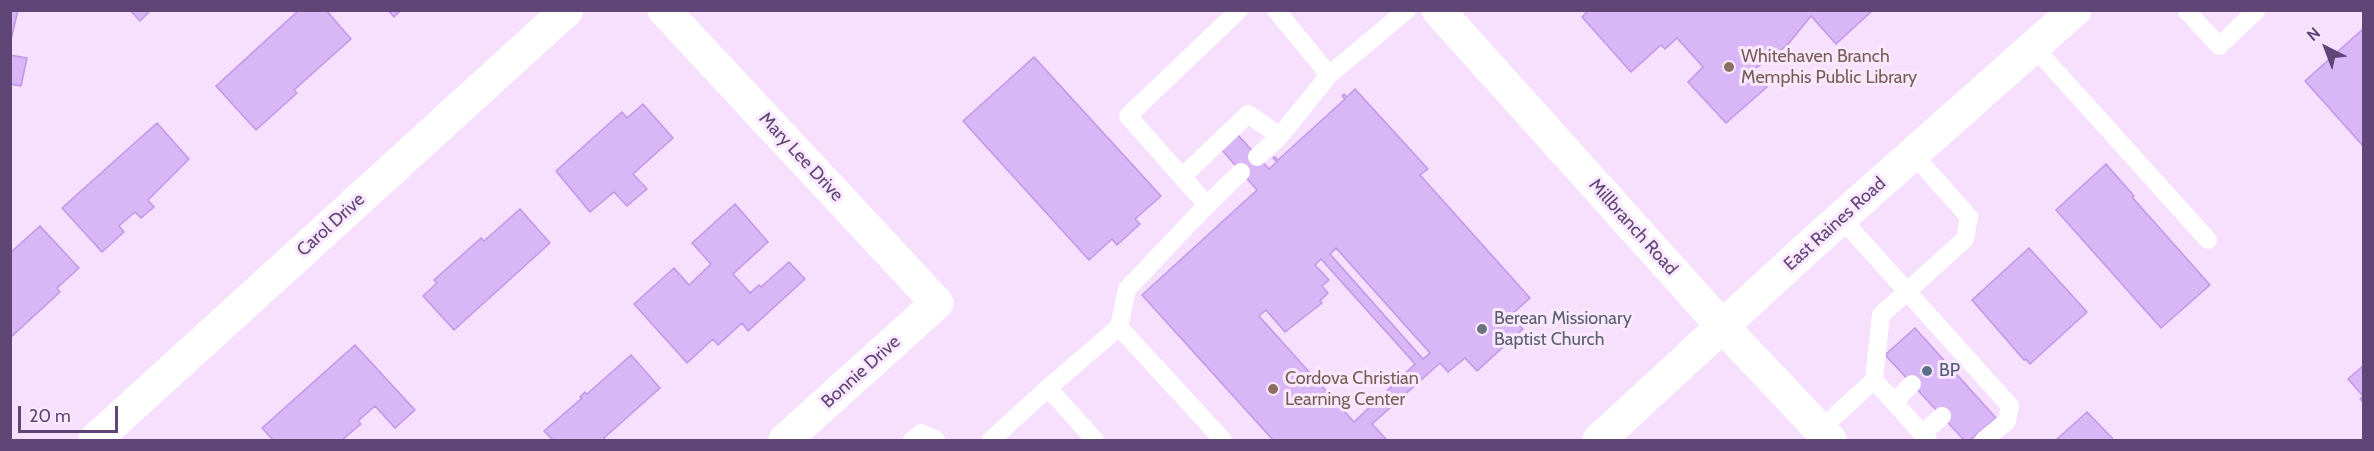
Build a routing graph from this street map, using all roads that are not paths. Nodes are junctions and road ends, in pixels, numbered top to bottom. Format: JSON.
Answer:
{"nodes":[{"id":1,"x":567,"y":10,"type":"edge"},
{"id":2,"x":664,"y":10,"type":"edge"},
{"id":3,"x":1239,"y":10,"type":"edge"},
{"id":4,"x":1276,"y":10,"type":"edge"},
{"id":5,"x":1407,"y":10,"type":"edge"},
{"id":6,"x":1438,"y":10,"type":"edge"},
{"id":7,"x":2075,"y":10,"type":"edge"},
{"id":8,"x":2186,"y":10,"type":"edge"},
{"id":9,"x":2257,"y":10,"type":"edge"},
{"id":10,"x":2034,"y":47,"type":"junction"},
{"id":11,"x":1329,"y":75,"type":"junction"},
{"id":12,"x":1280,"y":136,"type":"junction"},
{"id":13,"x":1913,"y":154,"type":"junction"},
{"id":14,"x":1257,"y":157,"type":"dead end"},
{"id":15,"x":1241,"y":172,"type":"dead end"},
{"id":16,"x":1183,"y":176,"type":"junction"},
{"id":17,"x":1207,"y":205,"type":"junction"},
{"id":18,"x":1841,"y":218,"type":"junction"},
{"id":19,"x":2208,"y":240,"type":"dead end"},
{"id":20,"x":1907,"y":292,"type":"junction"},
{"id":21,"x":938,"y":303,"type":"joint"},
{"id":22,"x":1119,"y":327,"type":"junction"},
{"id":23,"x":1723,"y":327,"type":"junction"},
{"id":24,"x":1956,"y":346,"type":"junction"},
{"id":25,"x":1942,"y":358,"type":"dead end"},
{"id":26,"x":1984,"y":377,"type":"junction"},
{"id":27,"x":1874,"y":380,"type":"junction"},
{"id":28,"x":1912,"y":384,"type":"dead end"},
{"id":29,"x":1048,"y":388,"type":"junction"},
{"id":30,"x":1970,"y":390,"type":"dead end"},
{"id":31,"x":1894,"y":402,"type":"junction"},
{"id":32,"x":1942,"y":416,"type":"dead end"},
{"id":33,"x":1825,"y":435,"type":"edge"},
{"id":34,"x":1925,"y":437,"type":"edge"},
{"id":35,"x":94,"y":441,"type":"edge"},
{"id":36,"x":785,"y":441,"type":"edge"},
{"id":37,"x":912,"y":441,"type":"edge"},
{"id":38,"x":936,"y":441,"type":"edge"},
{"id":39,"x":991,"y":441,"type":"edge"},
{"id":40,"x":1095,"y":441,"type":"edge"},
{"id":41,"x":1223,"y":441,"type":"edge"},
{"id":42,"x":1599,"y":441,"type":"edge"},
{"id":43,"x":1984,"y":441,"type":"edge"}],
"edges":[{"from":1,"to":35,"type":"street","name":"Carol Drive"},
{"from":2,"to":21,"type":"street","name":"Mary Lee Drive"},
{"from":3,"to":16,"type":"lane"},
{"from":4,"to":11,"type":"lane"},
{"from":5,"to":11,"type":"lane"},
{"from":6,"to":23,"type":"street","name":"Millbranch Road"},
{"from":7,"to":10,"type":"street","name":"East Raines Road"},
{"from":8,"to":9,"type":"lane"},
{"from":10,"to":13,"type":"street","name":"East Raines Road"},
{"from":10,"to":19,"type":"lane"},
{"from":11,"to":12,"type":"lane"},
{"from":12,"to":14,"type":"lane"},
{"from":12,"to":16,"type":"lane"},
{"from":13,"to":18,"type":"street","name":"East Raines Road"},
{"from":13,"to":20,"type":"lane"},
{"from":15,"to":17,"type":"lane"},
{"from":16,"to":17,"type":"lane"},
{"from":17,"to":22,"type":"lane"},
{"from":18,"to":20,"type":"lane"},
{"from":18,"to":23,"type":"street","name":"East Raines Road"},
{"from":20,"to":24,"type":"lane"},
{"from":20,"to":27,"type":"lane"},
{"from":21,"to":36,"type":"street","name":"Bonnie Drive"},
{"from":22,"to":29,"type":"lane"},
{"from":22,"to":41,"type":"lane"},
{"from":23,"to":33,"type":"street","name":"Millbranch Road"},
{"from":23,"to":42,"type":"street","name":"East Raines Road"},
{"from":24,"to":25,"type":"lane"},
{"from":24,"to":26,"type":"lane"},
{"from":26,"to":30,"type":"lane"},
{"from":26,"to":43,"type":"lane"},
{"from":27,"to":31,"type":"lane"},
{"from":27,"to":33,"type":"lane"},
{"from":28,"to":31,"type":"lane"},
{"from":29,"to":39,"type":"lane"},
{"from":29,"to":40,"type":"lane"},
{"from":31,"to":34,"type":"lane"},
{"from":32,"to":34,"type":"lane"},
{"from":37,"to":38,"type":"lane"}]}
